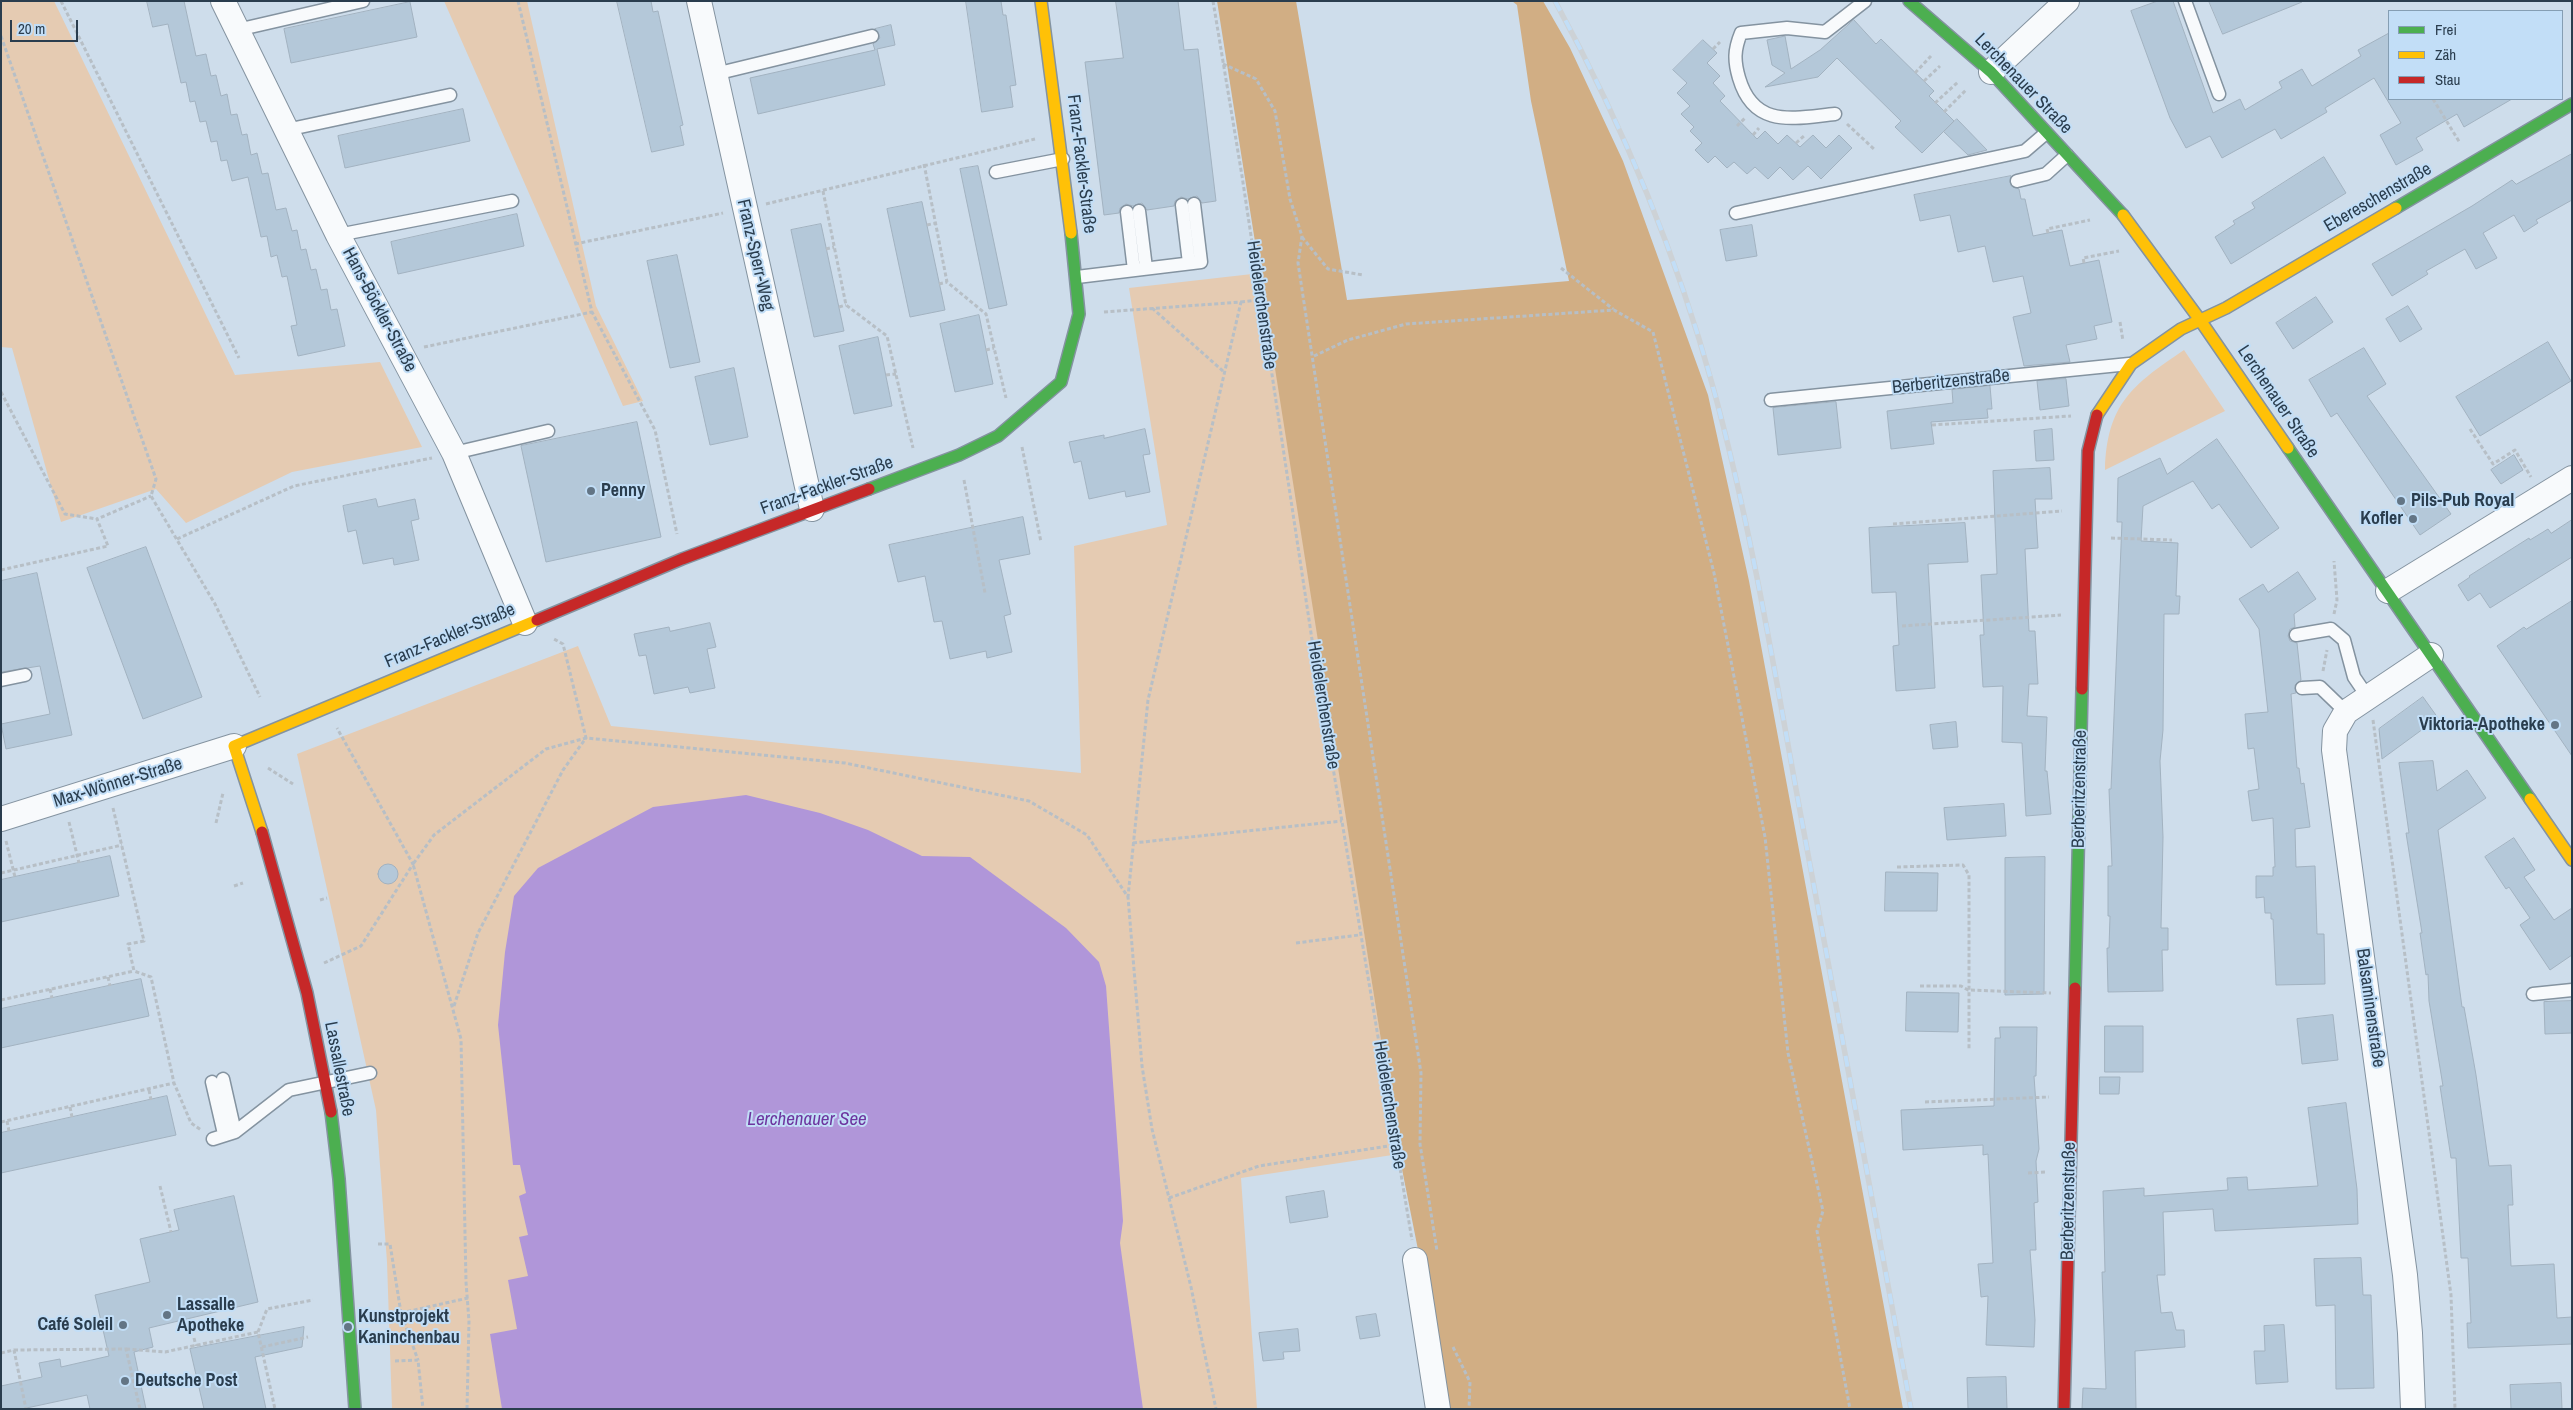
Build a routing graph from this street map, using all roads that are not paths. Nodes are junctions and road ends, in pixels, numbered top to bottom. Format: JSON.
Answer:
{"nodes":[{"id":1,"x":223,"y":1,"type":"edge"},
{"id":2,"x":363,"y":1,"type":"edge"},
{"id":3,"x":699,"y":1,"type":"edge"},
{"id":4,"x":1041,"y":1,"type":"edge"},
{"id":5,"x":1865,"y":1,"type":"edge"},
{"id":6,"x":1909,"y":1,"type":"edge"},
{"id":7,"x":2067,"y":1,"type":"edge"},
{"id":8,"x":2185,"y":1,"type":"edge"},
{"id":9,"x":236,"y":30,"type":"junction"},
{"id":10,"x":872,"y":36,"type":"dead end"},
{"id":11,"x":1991,"y":72,"type":"junction"},
{"id":12,"x":715,"y":74,"type":"junction"},
{"id":13,"x":2219,"y":94,"type":"dead end"},
{"id":14,"x":450,"y":95,"type":"dead end"},
{"id":15,"x":2572,"y":104,"type":"edge"},
{"id":16,"x":1835,"y":114,"type":"road end"},
{"id":17,"x":286,"y":130,"type":"junction"},
{"id":18,"x":2046,"y":133,"type":"junction"},
{"id":19,"x":2067,"y":155,"type":"junction"},
{"id":20,"x":1063,"y":158,"type":"junction"},
{"id":21,"x":996,"y":172,"type":"dead end"},
{"id":22,"x":2017,"y":181,"type":"dead end"},
{"id":23,"x":512,"y":201,"type":"dead end"},
{"id":24,"x":1188,"y":205,"type":"dead end"},
{"id":25,"x":1133,"y":211,"type":"dead end"},
{"id":26,"x":1736,"y":213,"type":"dead end"},
{"id":27,"x":338,"y":235,"type":"junction"},
{"id":28,"x":1140,"y":269,"type":"junction"},
{"id":29,"x":1077,"y":277,"type":"junction"},
{"id":30,"x":2200,"y":320,"type":"junction"},
{"id":31,"x":2131,"y":364,"type":"junction"},
{"id":32,"x":1771,"y":400,"type":"dead end"},
{"id":33,"x":548,"y":431,"type":"dead end"},
{"id":34,"x":454,"y":454,"type":"junction"},
{"id":35,"x":2572,"y":478,"type":"edge"},
{"id":36,"x":812,"y":509,"type":"junction"},
{"id":37,"x":2388,"y":591,"type":"junction"},
{"id":38,"x":525,"y":623,"type":"junction"},
{"id":39,"x":2296,"y":635,"type":"dead end"},
{"id":40,"x":2431,"y":655,"type":"junction"},
{"id":41,"x":26,"y":674,"type":"dead end"},
{"id":42,"x":1,"y":680,"type":"edge"},
{"id":43,"x":2302,"y":688,"type":"dead end"},
{"id":44,"x":2367,"y":696,"type":"junction"},
{"id":45,"x":2346,"y":712,"type":"junction"},
{"id":46,"x":234,"y":746,"type":"junction"},
{"id":47,"x":3,"y":828,"type":"edge"},
{"id":48,"x":2571,"y":858,"type":"edge"},
{"id":49,"x":2572,"y":990,"type":"edge"},
{"id":50,"x":2533,"y":994,"type":"dead end"},
{"id":51,"x":370,"y":1072,"type":"dead end"},
{"id":52,"x":217,"y":1081,"type":"dead end"},
{"id":53,"x":324,"y":1082,"type":"junction"},
{"id":54,"x":1426,"y":1256,"type":"road end"},
{"id":55,"x":355,"y":1409,"type":"edge"},
{"id":56,"x":1438,"y":1409,"type":"edge"},
{"id":57,"x":2064,"y":1409,"type":"edge"},
{"id":58,"x":2413,"y":1409,"type":"edge"}],
"edges":[{"from":1,"to":9,"type":"street","name":"Hans-Böckler-Straße"},
{"from":2,"to":9,"type":"lane"},
{"from":3,"to":12,"type":"street","name":"Franz-Sperr-Weg"},
{"from":4,"to":20,"type":"street","name":"Franz-Fackler-Straße"},
{"from":5,"to":16,"type":"lane"},
{"from":6,"to":11,"type":"street","name":"Lerchenauer Straße"},
{"from":7,"to":11,"type":"street"},
{"from":8,"to":13,"type":"lane"},
{"from":9,"to":17,"type":"street","name":"Hans-Böckler-Straße"},
{"from":10,"to":12,"type":"lane"},
{"from":11,"to":18,"type":"street","name":"Lerchenauer Straße"},
{"from":12,"to":36,"type":"street","name":"Franz-Sperr-Weg"},
{"from":14,"to":17,"type":"lane"},
{"from":15,"to":30,"type":"street","name":"Ebereschenstraße"},
{"from":17,"to":27,"type":"street","name":"Hans-Böckler-Straße"},
{"from":18,"to":19,"type":"street","name":"Lerchenauer Straße"},
{"from":18,"to":26,"type":"lane"},
{"from":19,"to":22,"type":"lane"},
{"from":19,"to":30,"type":"street","name":"Lerchenauer Straße"},
{"from":20,"to":21,"type":"lane"},
{"from":20,"to":29,"type":"street","name":"Franz-Fackler-Straße"},
{"from":23,"to":27,"type":"lane"},
{"from":24,"to":28,"type":"lane"},
{"from":25,"to":28,"type":"lane"},
{"from":27,"to":34,"type":"street","name":"Hans-Böckler-Straße"},
{"from":28,"to":29,"type":"lane"},
{"from":29,"to":36,"type":"street","name":"Franz-Fackler-Straße"},
{"from":30,"to":31,"type":"street","name":"Berberitzenstraße"},
{"from":30,"to":37,"type":"street","name":"Lerchenauer Straße"},
{"from":31,"to":32,"type":"lane","name":"Berberitzenstraße"},
{"from":31,"to":57,"type":"street","name":"Berberitzenstraße"},
{"from":33,"to":34,"type":"lane"},
{"from":34,"to":38,"type":"street","name":"Hans-Böckler-Straße"},
{"from":35,"to":37,"type":"street"},
{"from":36,"to":38,"type":"street","name":"Franz-Fackler-Straße"},
{"from":37,"to":40,"type":"street","name":"Lerchenauer Straße"},
{"from":38,"to":46,"type":"street","name":"Franz-Fackler-Straße"},
{"from":39,"to":44,"type":"lane"},
{"from":40,"to":44,"type":"street","name":"Balsaminenstraße"},
{"from":40,"to":48,"type":"street","name":"Lerchenauer Straße"},
{"from":41,"to":42,"type":"lane"},
{"from":43,"to":45,"type":"lane"},
{"from":44,"to":45,"type":"street","name":"Balsaminenstraße"},
{"from":45,"to":58,"type":"street","name":"Balsaminenstraße"},
{"from":46,"to":47,"type":"street","name":"Max-Wönner-Straße"},
{"from":46,"to":53,"type":"street","name":"Lassallestraße"},
{"from":49,"to":50,"type":"lane"},
{"from":51,"to":53,"type":"lane"},
{"from":52,"to":53,"type":"lane"},
{"from":53,"to":55,"type":"street","name":"Lassallestraße"},
{"from":54,"to":56,"type":"street"}]}
